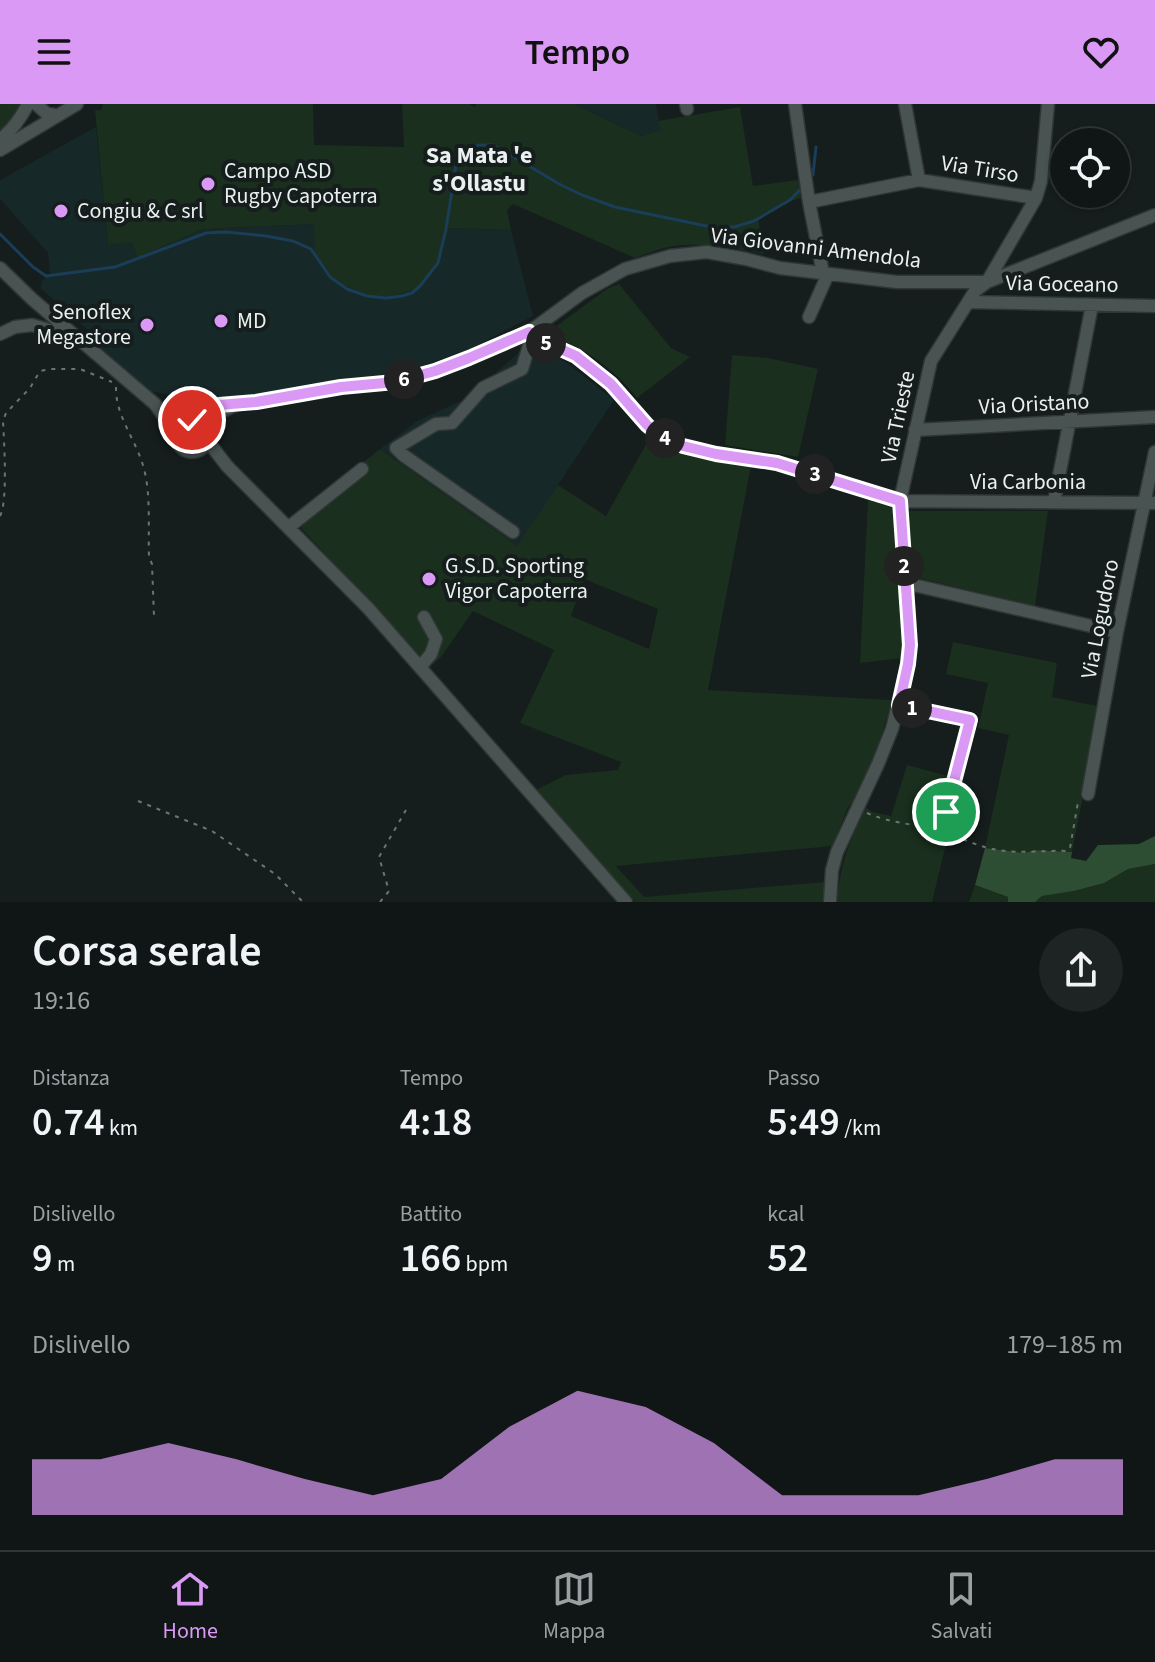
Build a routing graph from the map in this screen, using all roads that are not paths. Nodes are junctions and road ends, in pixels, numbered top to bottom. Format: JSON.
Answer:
{"nodes":[{"id":1,"x":28,"y":104,"type":"edge"},
{"id":2,"x":36,"y":104,"type":"edge"},
{"id":3,"x":77,"y":104,"type":"edge"},
{"id":4,"x":795,"y":104,"type":"edge"},
{"id":5,"x":905,"y":104,"type":"edge"},
{"id":6,"x":1048,"y":104,"type":"edge"},
{"id":7,"x":55,"y":110,"type":"edge"},
{"id":8,"x":0,"y":140,"type":"edge"},
{"id":9,"x":0,"y":150,"type":"edge"},
{"id":10,"x":919,"y":180,"type":"junction"},
{"id":11,"x":1036,"y":198,"type":"junction"},
{"id":12,"x":809,"y":202,"type":"junction"},
{"id":13,"x":1155,"y":215,"type":"edge"},
{"id":14,"x":0,"y":268,"type":"edge"},
{"id":15,"x":826,"y":274,"type":"junction"},
{"id":16,"x":987,"y":282,"type":"junction"},
{"id":17,"x":968,"y":302,"type":"junction"},
{"id":18,"x":1092,"y":305,"type":"junction"},
{"id":19,"x":1155,"y":306,"type":"edge"},
{"id":20,"x":809,"y":317,"type":"dead end"},
{"id":21,"x":0,"y":334,"type":"edge"},
{"id":22,"x":530,"y":334,"type":"junction"},
{"id":23,"x":74,"y":336,"type":"junction"},
{"id":24,"x":155,"y":404,"type":"junction"},
{"id":25,"x":240,"y":404,"type":"junction"},
{"id":26,"x":1155,"y":417,"type":"edge"},
{"id":27,"x":190,"y":420,"type":"junction"},
{"id":28,"x":1069,"y":423,"type":"junction"},
{"id":29,"x":915,"y":430,"type":"junction"},
{"id":30,"x":176,"y":433,"type":"junction"},
{"id":31,"x":207,"y":436,"type":"junction"},
{"id":32,"x":197,"y":451,"type":"junction"},
{"id":33,"x":1155,"y":452,"type":"edge"},
{"id":34,"x":227,"y":466,"type":"junction"},
{"id":35,"x":362,"y":469,"type":"dead end"},
{"id":36,"x":900,"y":501,"type":"junction"},
{"id":37,"x":1054,"y":502,"type":"junction"},
{"id":38,"x":1149,"y":503,"type":"edge"},
{"id":39,"x":289,"y":527,"type":"junction"},
{"id":40,"x":513,"y":532,"type":"dead end"},
{"id":41,"x":905,"y":583,"type":"junction"},
{"id":42,"x":424,"y":617,"type":"dead end"},
{"id":43,"x":1117,"y":632,"type":"junction"},
{"id":44,"x":420,"y":667,"type":"junction"},
{"id":45,"x":899,"y":705,"type":"junction"},
{"id":46,"x":1088,"y":794,"type":"road end"},
{"id":47,"x":946,"y":812,"type":"dead end"},
{"id":48,"x":626,"y":902,"type":"edge"},
{"id":49,"x":830,"y":902,"type":"edge"}],
"edges":[{"from":1,"to":8,"type":"street"},
{"from":2,"to":7,"type":"street"},
{"from":3,"to":7,"type":"street"},
{"from":4,"to":12,"type":"street"},
{"from":5,"to":10,"type":"street","name":"Via Tirso"},
{"from":6,"to":11,"type":"street","name":"Via Trieste"},
{"from":7,"to":9,"type":"street"},
{"from":10,"to":11,"type":"street","name":"Via Tirso"},
{"from":10,"to":12,"type":"street","name":"Via Tirso"},
{"from":11,"to":16,"type":"street","name":"Via Trieste"},
{"from":12,"to":15,"type":"street"},
{"from":13,"to":16,"type":"street","name":"Via Giovanni Amendola"},
{"from":14,"to":23,"type":"street"},
{"from":15,"to":16,"type":"street","name":"Via Giovanni Amendola"},
{"from":15,"to":20,"type":"street"},
{"from":15,"to":22,"type":"street","name":"Via Giovanni Amendola"},
{"from":16,"to":17,"type":"street","name":"Via Trieste"},
{"from":17,"to":18,"type":"street","name":"Via Goceano"},
{"from":17,"to":29,"type":"street","name":"Via Trieste"},
{"from":18,"to":19,"type":"street","name":"Via Goceano"},
{"from":18,"to":28,"type":"street"},
{"from":21,"to":23,"type":"street"},
{"from":22,"to":25,"type":"street","name":"Via Giovanni Amendola"},
{"from":22,"to":36,"type":"street","name":"Via Carbonia"},
{"from":22,"to":40,"type":"street"},
{"from":23,"to":24,"type":"street"},
{"from":24,"to":27,"type":"street"},
{"from":24,"to":30,"type":"street"},
{"from":25,"to":27,"type":"street","name":"Via Giovanni Amendola"},
{"from":25,"to":31,"type":"street"},
{"from":26,"to":28,"type":"street","name":"Via Oristano"},
{"from":27,"to":30,"type":"street"},
{"from":27,"to":31,"type":"street"},
{"from":28,"to":29,"type":"street","name":"Via Oristano"},
{"from":28,"to":37,"type":"street"},
{"from":29,"to":36,"type":"street","name":"Via Trieste"},
{"from":30,"to":32,"type":"street"},
{"from":31,"to":32,"type":"street"},
{"from":31,"to":34,"type":"street"},
{"from":32,"to":34,"type":"street"},
{"from":33,"to":38,"type":"street","name":"Via Logudoro"},
{"from":34,"to":39,"type":"street"},
{"from":35,"to":39,"type":"street"},
{"from":36,"to":37,"type":"street","name":"Via Carbonia"},
{"from":36,"to":41,"type":"street","name":"Via Trieste"},
{"from":37,"to":38,"type":"street","name":"Via Carbonia"},
{"from":38,"to":43,"type":"street","name":"Via Logudoro"},
{"from":39,"to":44,"type":"street"},
{"from":41,"to":43,"type":"street"},
{"from":41,"to":45,"type":"street","name":"Via Trieste"},
{"from":42,"to":44,"type":"street"},
{"from":43,"to":46,"type":"street","name":"Via Logudoro"},
{"from":44,"to":48,"type":"street"},
{"from":45,"to":47,"type":"street"},
{"from":45,"to":49,"type":"street","name":"Via Trieste"}]}
